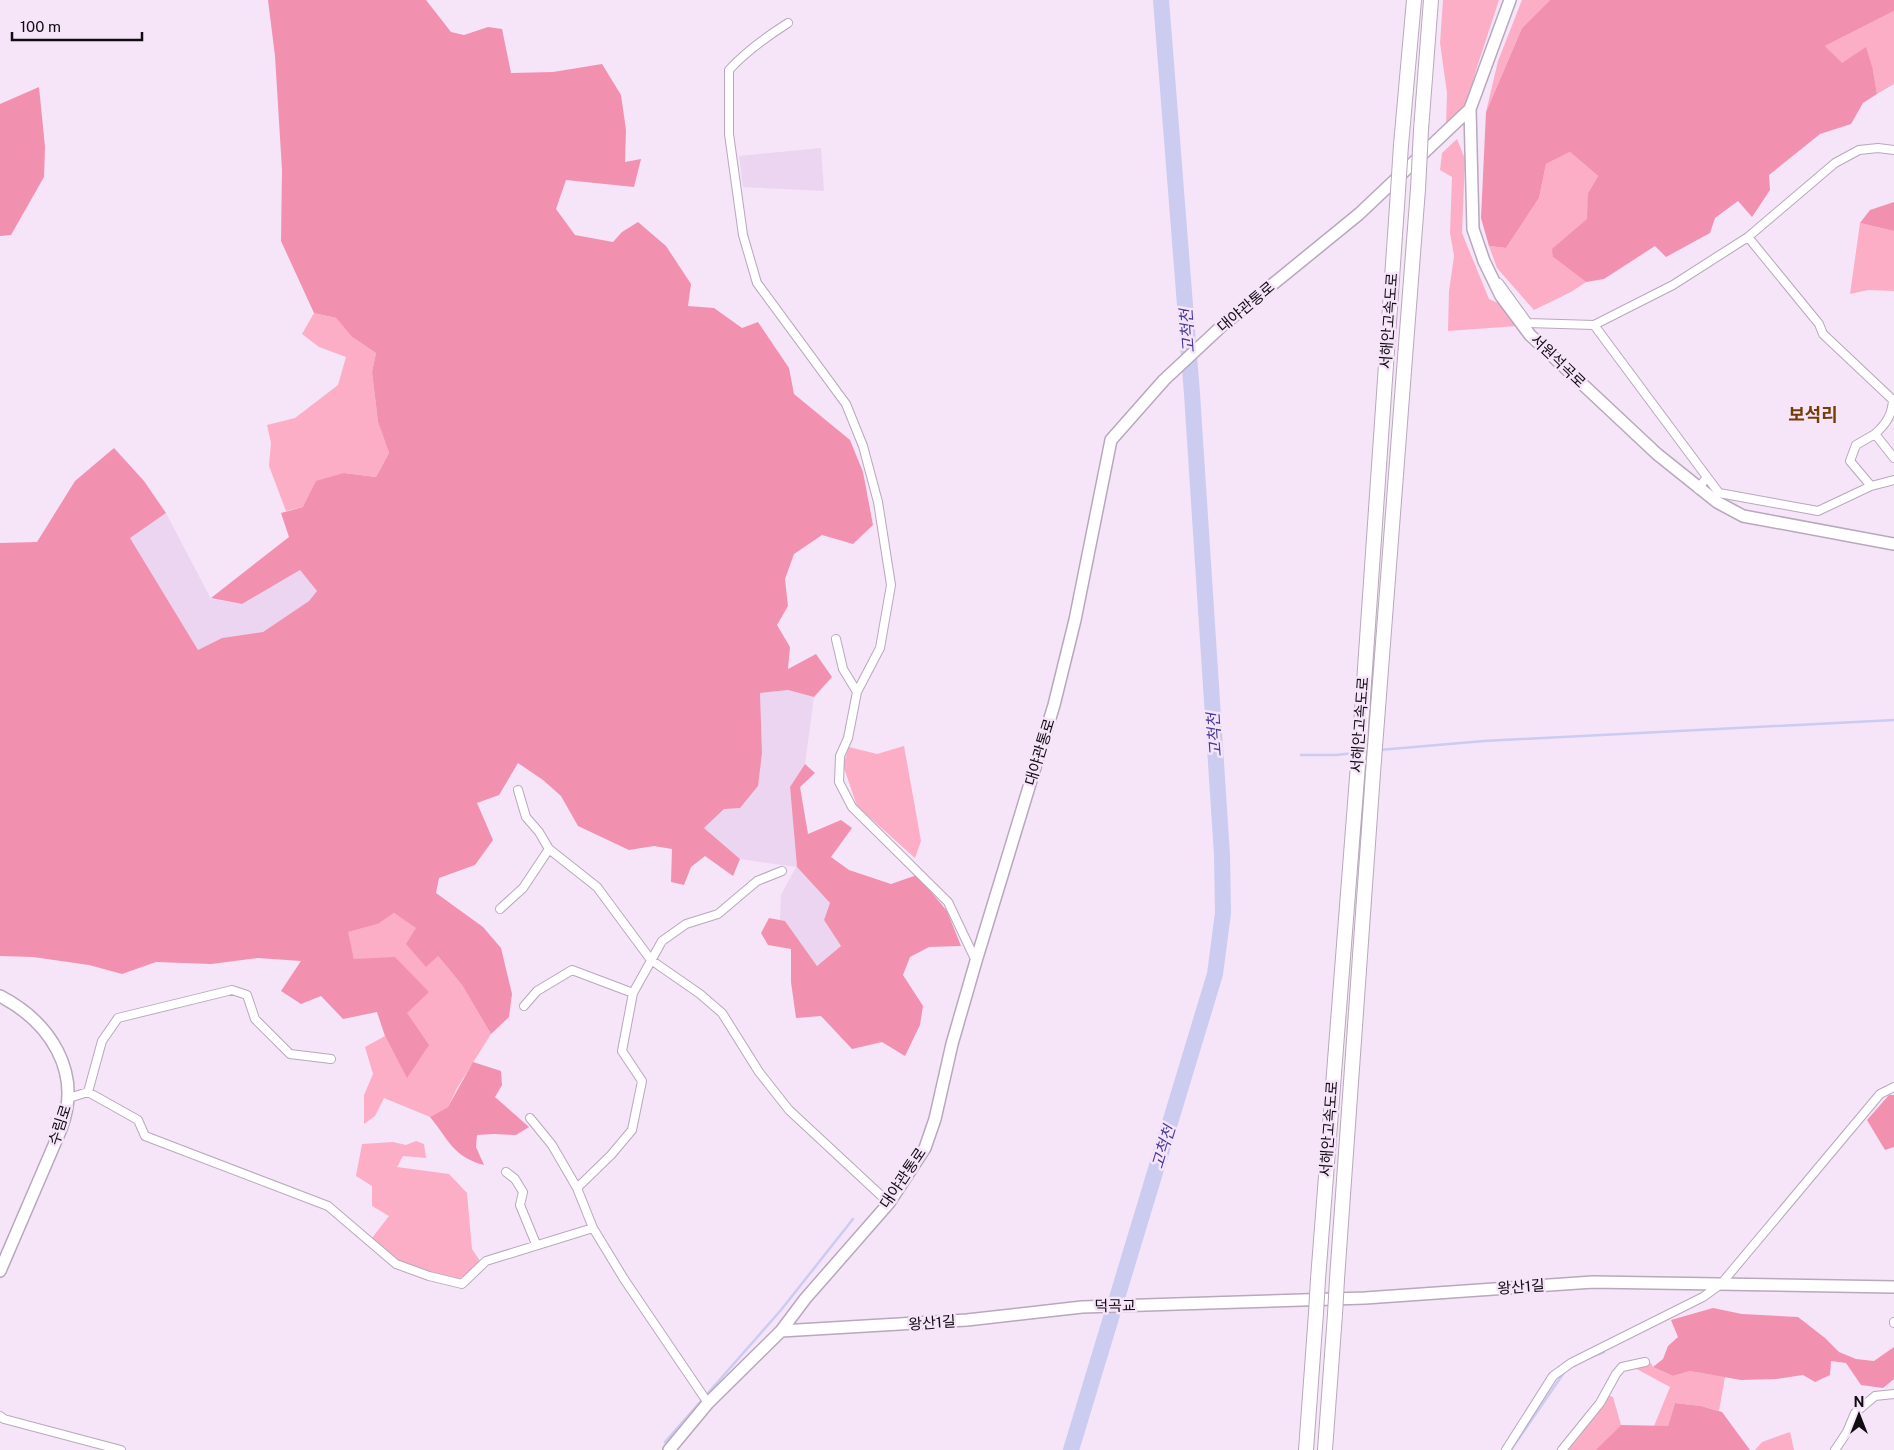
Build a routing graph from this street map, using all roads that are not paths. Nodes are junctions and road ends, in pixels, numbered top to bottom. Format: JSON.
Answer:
{"nodes":[{"id":1,"x":1414,"y":0,"type":"edge"},
{"id":2,"x":1430,"y":0,"type":"edge"},
{"id":3,"x":1510,"y":0,"type":"edge"},
{"id":4,"x":788,"y":23,"type":"dead end"},
{"id":5,"x":1470,"y":109,"type":"junction"},
{"id":6,"x":1894,"y":150,"type":"edge"},
{"id":7,"x":1748,"y":237,"type":"junction"},
{"id":8,"x":1484,"y":261,"type":"junction"},
{"id":9,"x":1594,"y":325,"type":"junction"},
{"id":10,"x":1875,"y":434,"type":"junction"},
{"id":11,"x":1894,"y":458,"type":"edge"},
{"id":12,"x":1707,"y":477,"type":"junction"},
{"id":13,"x":1894,"y":480,"type":"edge"},
{"id":14,"x":1871,"y":486,"type":"junction"},
{"id":15,"x":1698,"y":489,"type":"junction"},
{"id":16,"x":1718,"y":498,"type":"junction"},
{"id":17,"x":1894,"y":544,"type":"edge"},
{"id":18,"x":836,"y":639,"type":"dead end"},
{"id":19,"x":857,"y":692,"type":"junction"},
{"id":20,"x":518,"y":790,"type":"dead end"},
{"id":21,"x":549,"y":848,"type":"junction"},
{"id":22,"x":782,"y":871,"type":"dead end"},
{"id":23,"x":500,"y":909,"type":"dead end"},
{"id":24,"x":651,"y":960,"type":"junction"},
{"id":25,"x":976,"y":961,"type":"junction"},
{"id":26,"x":633,"y":993,"type":"junction"},
{"id":27,"x":0,"y":996,"type":"edge"},
{"id":28,"x":524,"y":1006,"type":"dead end"},
{"id":29,"x":331,"y":1059,"type":"dead end"},
{"id":30,"x":1894,"y":1087,"type":"edge"},
{"id":31,"x":88,"y":1092,"type":"junction"},
{"id":32,"x":69,"y":1098,"type":"junction"},
{"id":33,"x":530,"y":1118,"type":"dead end"},
{"id":34,"x":506,"y":1172,"type":"dead end"},
{"id":35,"x":577,"y":1188,"type":"junction"},
{"id":36,"x":889,"y":1203,"type":"junction"},
{"id":37,"x":593,"y":1228,"type":"junction"},
{"id":38,"x":536,"y":1244,"type":"junction"},
{"id":39,"x":0,"y":1272,"type":"edge"},
{"id":40,"x":1721,"y":1284,"type":"junction"},
{"id":41,"x":1894,"y":1286,"type":"edge"},
{"id":42,"x":1148,"y":1306,"type":"joint"},
{"id":43,"x":1082,"y":1307,"type":"joint"},
{"id":44,"x":781,"y":1331,"type":"junction"},
{"id":45,"x":1645,"y":1362,"type":"dead end"},
{"id":46,"x":1894,"y":1394,"type":"edge"},
{"id":47,"x":705,"y":1399,"type":"junction"},
{"id":48,"x":0,"y":1416,"type":"edge"},
{"id":49,"x":121,"y":1450,"type":"edge"},
{"id":50,"x":669,"y":1450,"type":"edge"},
{"id":51,"x":1306,"y":1450,"type":"edge"},
{"id":52,"x":1324,"y":1450,"type":"edge"},
{"id":53,"x":1506,"y":1450,"type":"edge"},
{"id":54,"x":1562,"y":1450,"type":"edge"},
{"id":55,"x":1835,"y":1450,"type":"edge"}],
"edges":[{"from":1,"to":51,"type":"highway","name":"서해안고속도로","bridge":true},
{"from":2,"to":52,"type":"highway","name":"서해안고속도로","bridge":true},
{"from":3,"to":5,"type":"main road","name":"서원석곡로"},
{"from":4,"to":19,"type":"street"},
{"from":5,"to":8,"type":"main road","name":"서원석곡로"},
{"from":5,"to":25,"type":"main road","name":"대야관통로"},
{"from":6,"to":7,"type":"street"},
{"from":7,"to":9,"type":"street"},
{"from":7,"to":10,"type":"street"},
{"from":8,"to":9,"type":"street"},
{"from":8,"to":15,"type":"main road","name":"서원석곡로"},
{"from":9,"to":12,"type":"street"},
{"from":10,"to":11,"type":"street"},
{"from":10,"to":14,"type":"street"},
{"from":12,"to":15,"type":"street"},
{"from":12,"to":16,"type":"street"},
{"from":13,"to":14,"type":"street"},
{"from":14,"to":16,"type":"street"},
{"from":15,"to":16,"type":"main road","name":"서원석곡로"},
{"from":16,"to":17,"type":"main road","name":"서원석곡로"},
{"from":18,"to":19,"type":"street"},
{"from":19,"to":25,"type":"street"},
{"from":20,"to":21,"type":"street"},
{"from":21,"to":23,"type":"street"},
{"from":21,"to":24,"type":"street"},
{"from":22,"to":24,"type":"street"},
{"from":24,"to":26,"type":"street"},
{"from":24,"to":36,"type":"street"},
{"from":25,"to":36,"type":"main road","name":"대야관통로"},
{"from":26,"to":28,"type":"street"},
{"from":26,"to":35,"type":"street"},
{"from":27,"to":32,"type":"main road","name":"수림로"},
{"from":29,"to":31,"type":"street"},
{"from":30,"to":40,"type":"street"},
{"from":31,"to":32,"type":"street"},
{"from":31,"to":38,"type":"street"},
{"from":32,"to":39,"type":"main road","name":"수림로"},
{"from":33,"to":35,"type":"street"},
{"from":34,"to":38,"type":"street"},
{"from":35,"to":37,"type":"street"},
{"from":36,"to":44,"type":"main road","name":"대야관통로"},
{"from":37,"to":38,"type":"street"},
{"from":37,"to":47,"type":"street"},
{"from":40,"to":41,"type":"main road","name":"왕산1길"},
{"from":40,"to":42,"type":"main road","name":"왕산1길"},
{"from":40,"to":53,"type":"street"},
{"from":42,"to":43,"type":"main road","name":"덕곡교"},
{"from":43,"to":44,"type":"main road","name":"왕산1길"},
{"from":44,"to":47,"type":"main road","name":"대야관통로"},
{"from":45,"to":54,"type":"street"},
{"from":46,"to":55,"type":"street"},
{"from":47,"to":50,"type":"main road","name":"대야관통로"},
{"from":48,"to":49,"type":"street"}]}
